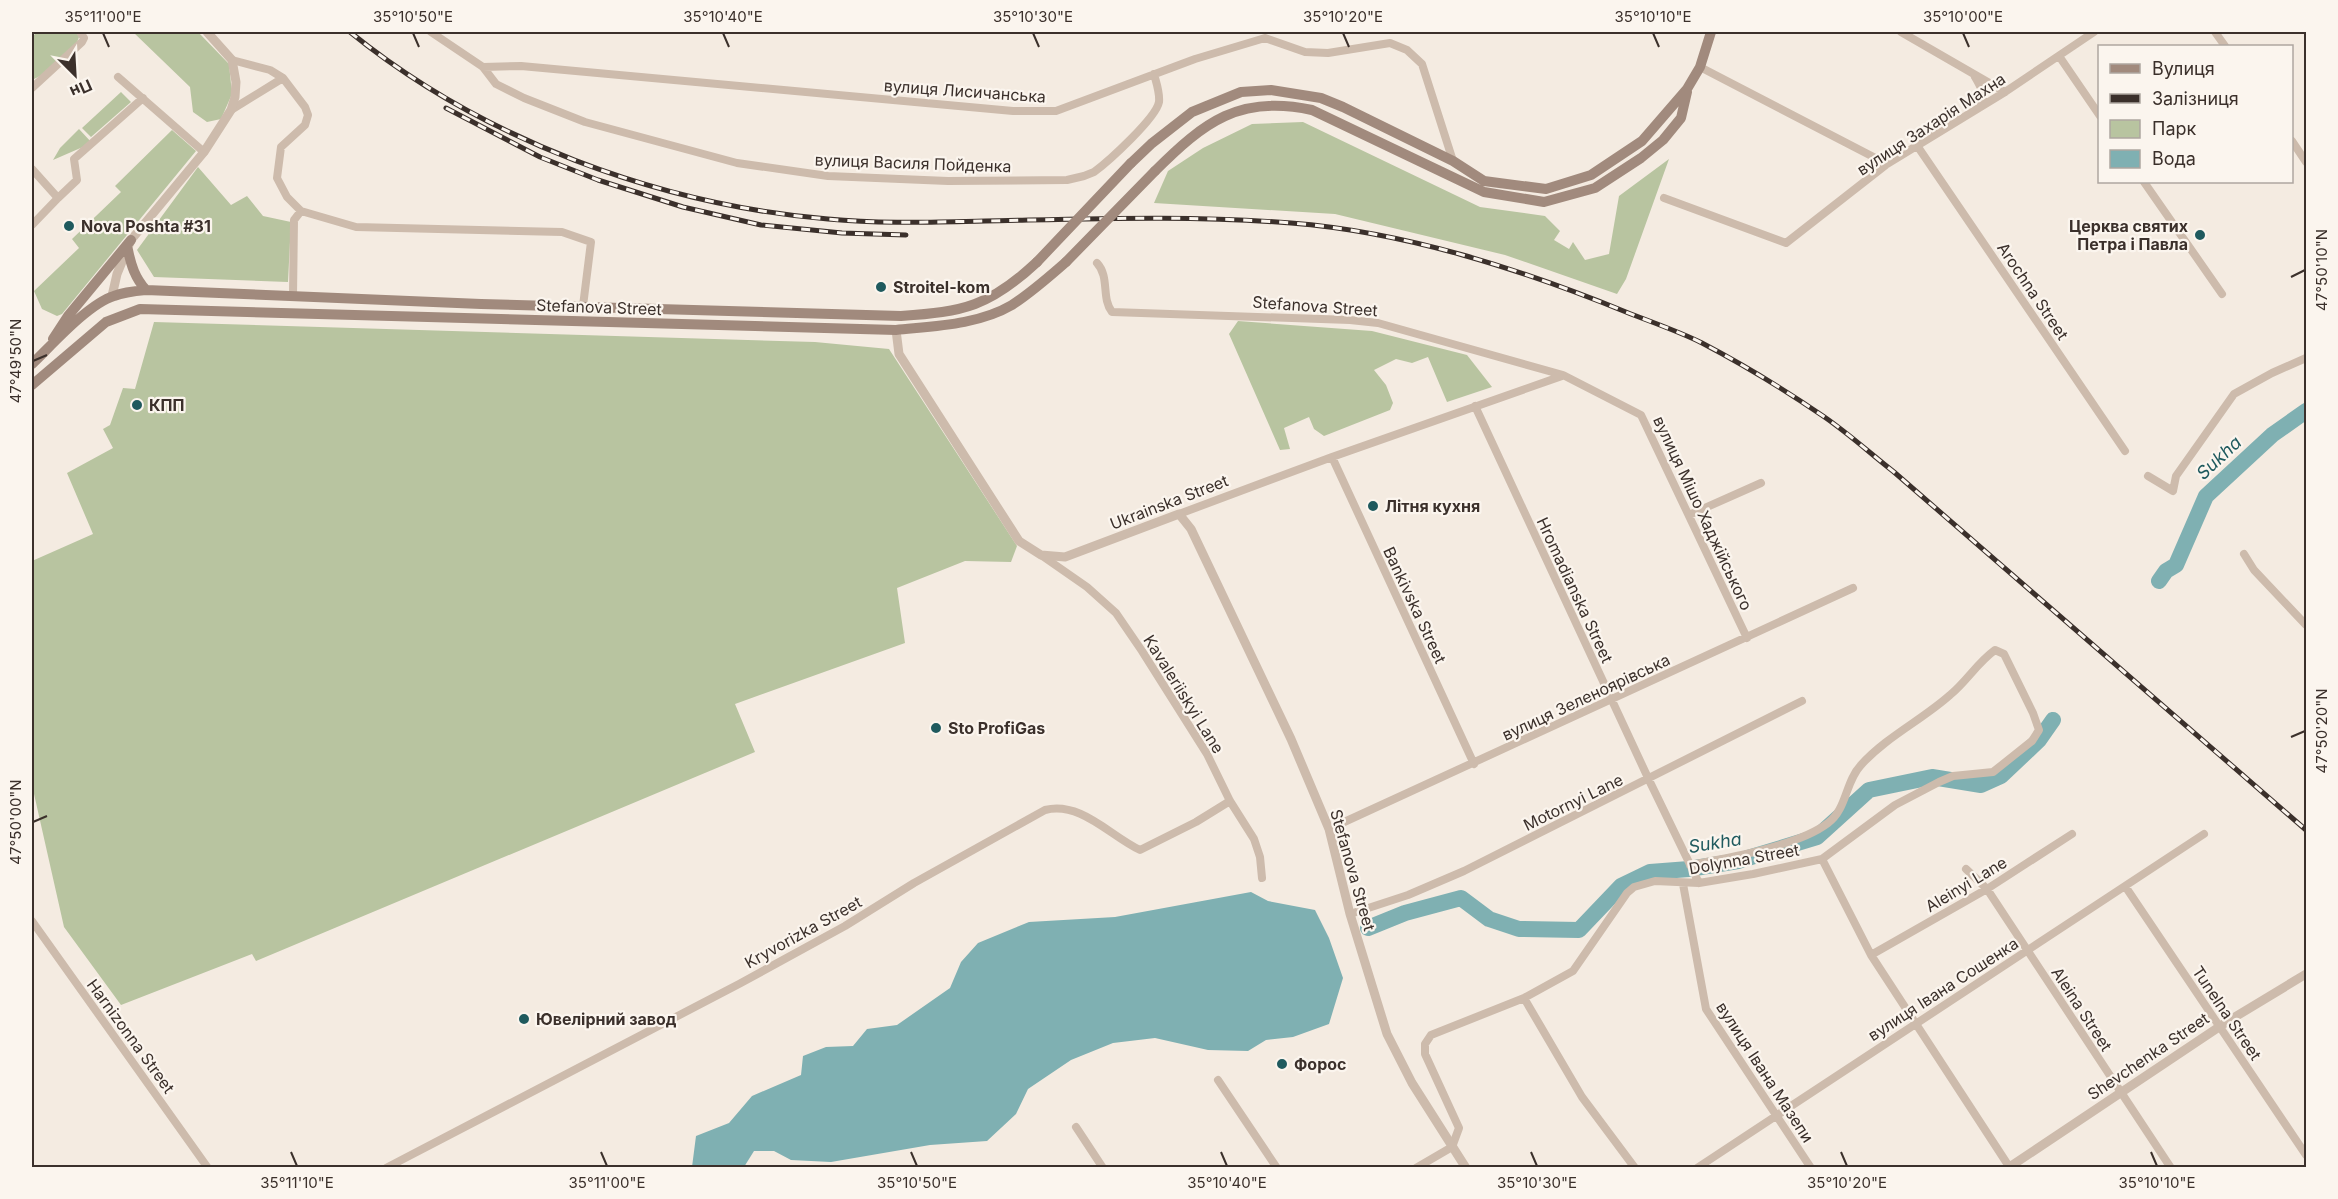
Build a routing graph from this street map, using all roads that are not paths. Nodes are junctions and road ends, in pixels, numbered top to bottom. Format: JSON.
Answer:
{"nodes":[{"id":1,"x":80,"y":32,"type":"edge"},
{"id":2,"x":207,"y":32,"type":"edge"},
{"id":3,"x":430,"y":32,"type":"edge"},
{"id":4,"x":1711,"y":32,"type":"edge"},
{"id":5,"x":1901,"y":32,"type":"edge"},
{"id":6,"x":2094,"y":32,"type":"edge"},
{"id":7,"x":2215,"y":32,"type":"edge"},
{"id":8,"x":1911,"y":34,"type":"edge"},
{"id":9,"x":2224,"y":45,"type":"edge"},
{"id":10,"x":2059,"y":56,"type":"junction"},
{"id":11,"x":232,"y":60,"type":"junction"},
{"id":12,"x":483,"y":67,"type":"junction"},
{"id":13,"x":1700,"y":67,"type":"junction"},
{"id":14,"x":1154,"y":74,"type":"junction"},
{"id":15,"x":1974,"y":76,"type":"junction"},
{"id":16,"x":118,"y":77,"type":"dead end"},
{"id":17,"x":283,"y":78,"type":"junction"},
{"id":18,"x":32,"y":88,"type":"edge"},
{"id":19,"x":1687,"y":89,"type":"junction"},
{"id":20,"x":2005,"y":92,"type":"junction"},
{"id":21,"x":143,"y":98,"type":"junction"},
{"id":22,"x":1980,"y":108,"type":"junction"},
{"id":23,"x":231,"y":110,"type":"junction"},
{"id":24,"x":2098,"y":113,"type":"edge"},
{"id":25,"x":2293,"y":142,"type":"edge"},
{"id":26,"x":1918,"y":147,"type":"junction"},
{"id":27,"x":204,"y":152,"type":"junction"},
{"id":28,"x":1453,"y":161,"type":"junction"},
{"id":29,"x":2307,"y":162,"type":"edge"},
{"id":30,"x":1887,"y":164,"type":"junction"},
{"id":31,"x":32,"y":169,"type":"edge"},
{"id":32,"x":2145,"y":183,"type":"edge"},
{"id":33,"x":58,"y":198,"type":"junction"},
{"id":34,"x":1664,"y":198,"type":"dead end"},
{"id":35,"x":301,"y":211,"type":"junction"},
{"id":36,"x":32,"y":225,"type":"edge"},
{"id":37,"x":129,"y":245,"type":"junction"},
{"id":38,"x":1097,"y":263,"type":"dead end"},
{"id":39,"x":146,"y":290,"type":"junction"},
{"id":40,"x":2222,"y":294,"type":"dead end"},
{"id":41,"x":112,"y":296,"type":"junction"},
{"id":42,"x":293,"y":296,"type":"junction"},
{"id":43,"x":583,"y":306,"type":"junction"},
{"id":44,"x":901,"y":316,"type":"junction"},
{"id":45,"x":113,"y":317,"type":"junction"},
{"id":46,"x":896,"y":330,"type":"junction"},
{"id":47,"x":43,"y":354,"type":"junction"},
{"id":48,"x":2307,"y":358,"type":"edge"},
{"id":49,"x":32,"y":364,"type":"edge"},
{"id":50,"x":1563,"y":375,"type":"junction"},
{"id":51,"x":32,"y":385,"type":"edge"},
{"id":52,"x":1475,"y":405,"type":"junction"},
{"id":53,"x":2125,"y":451,"type":"dead end"},
{"id":54,"x":1332,"y":457,"type":"junction"},
{"id":55,"x":2148,"y":476,"type":"dead end"},
{"id":56,"x":1761,"y":483,"type":"dead end"},
{"id":57,"x":1179,"y":514,"type":"junction"},
{"id":58,"x":1689,"y":515,"type":"junction"},
{"id":59,"x":2244,"y":554,"type":"dead end"},
{"id":60,"x":1041,"y":555,"type":"junction"},
{"id":61,"x":1853,"y":588,"type":"dead end"},
{"id":62,"x":2307,"y":625,"type":"edge"},
{"id":63,"x":1747,"y":638,"type":"junction"},
{"id":64,"x":1612,"y":700,"type":"junction"},
{"id":65,"x":1803,"y":701,"type":"dead end"},
{"id":66,"x":1474,"y":764,"type":"junction"},
{"id":67,"x":1648,"y":780,"type":"junction"},
{"id":68,"x":1230,"y":801,"type":"junction"},
{"id":69,"x":1329,"y":829,"type":"junction"},
{"id":70,"x":2072,"y":834,"type":"dead end"},
{"id":71,"x":2204,"y":834,"type":"dead end"},
{"id":72,"x":1822,"y":859,"type":"junction"},
{"id":73,"x":1690,"y":866,"type":"junction"},
{"id":74,"x":1966,"y":869,"type":"dead end"},
{"id":75,"x":1262,"y":878,"type":"dead end"},
{"id":76,"x":1698,"y":880,"type":"junction"},
{"id":77,"x":1683,"y":884,"type":"junction"},
{"id":78,"x":2125,"y":886,"type":"junction"},
{"id":79,"x":1987,"y":889,"type":"junction"},
{"id":80,"x":1350,"y":914,"type":"junction"},
{"id":81,"x":32,"y":921,"type":"edge"},
{"id":82,"x":2028,"y":950,"type":"junction"},
{"id":83,"x":1871,"y":955,"type":"junction"},
{"id":84,"x":2307,"y":974,"type":"edge"},
{"id":85,"x":1524,"y":998,"type":"junction"},
{"id":86,"x":1916,"y":1023,"type":"junction"},
{"id":87,"x":2220,"y":1026,"type":"junction"},
{"id":88,"x":1218,"y":1080,"type":"dead end"},
{"id":89,"x":2120,"y":1092,"type":"junction"},
{"id":90,"x":1777,"y":1115,"type":"junction"},
{"id":91,"x":1076,"y":1127,"type":"dead end"},
{"id":92,"x":1452,"y":1147,"type":"junction"},
{"id":93,"x":2307,"y":1155,"type":"edge"},
{"id":94,"x":208,"y":1167,"type":"edge"},
{"id":95,"x":386,"y":1167,"type":"edge"},
{"id":96,"x":1103,"y":1167,"type":"edge"},
{"id":97,"x":1277,"y":1167,"type":"edge"},
{"id":98,"x":1416,"y":1167,"type":"edge"},
{"id":99,"x":1466,"y":1167,"type":"edge"},
{"id":100,"x":1635,"y":1167,"type":"edge"},
{"id":101,"x":1697,"y":1167,"type":"edge"},
{"id":102,"x":1811,"y":1167,"type":"edge"},
{"id":103,"x":2009,"y":1167,"type":"edge"},
{"id":104,"x":2171,"y":1167,"type":"edge"}],
"edges":[{"from":1,"to":18,"type":"street"},
{"from":2,"to":11,"type":"street"},
{"from":3,"to":12,"type":"street"},
{"from":4,"to":13,"type":"main road"},
{"from":5,"to":8,"type":"street"},
{"from":6,"to":10,"type":"street","name":"вулиця Захарія Махна"},
{"from":7,"to":9,"type":"street"},
{"from":8,"to":15,"type":"street"},
{"from":10,"to":20,"type":"street","name":"вулиця Захарія Махна"},
{"from":10,"to":24,"type":"street"},
{"from":11,"to":17,"type":"street"},
{"from":11,"to":23,"type":"street"},
{"from":12,"to":14,"type":"street","name":"вулиця Лисичанська"},
{"from":12,"to":14,"type":"street","name":"вулиця Василя Пойденка"},
{"from":13,"to":19,"type":"main road"},
{"from":13,"to":30,"type":"street"},
{"from":14,"to":28,"type":"street","name":"вулиця Лисичанська"},
{"from":15,"to":20,"type":"street"},
{"from":15,"to":22,"type":"street"},
{"from":16,"to":21,"type":"street"},
{"from":17,"to":23,"type":"street"},
{"from":17,"to":35,"type":"street"},
{"from":19,"to":28,"type":"main road"},
{"from":19,"to":46,"type":"main road","name":"Stefanova Street","bridge":true},
{"from":20,"to":22,"type":"street","name":"вулиця Захарія Махна"},
{"from":21,"to":27,"type":"street"},
{"from":21,"to":33,"type":"street"},
{"from":22,"to":26,"type":"street","name":"вулиця Захарія Махна"},
{"from":23,"to":27,"type":"street"},
{"from":25,"to":29,"type":"street"},
{"from":26,"to":30,"type":"street","name":"вулиця Захарія Махна"},
{"from":26,"to":53,"type":"street","name":"Arochna Street"},
{"from":27,"to":37,"type":"street"},
{"from":28,"to":44,"type":"main road","name":"Stefanova Street","bridge":true},
{"from":30,"to":34,"type":"street","name":"вулиця Захарія Махна"},
{"from":31,"to":33,"type":"street"},
{"from":32,"to":40,"type":"street"},
{"from":33,"to":36,"type":"street"},
{"from":35,"to":42,"type":"street"},
{"from":35,"to":43,"type":"street"},
{"from":37,"to":39,"type":"main road"},
{"from":37,"to":41,"type":"street"},
{"from":37,"to":47,"type":"main road"},
{"from":38,"to":50,"type":"street","name":"Stefanova Street"},
{"from":39,"to":41,"type":"main road","name":"Stefanova Street"},
{"from":39,"to":42,"type":"main road","name":"Stefanova Street"},
{"from":41,"to":45,"type":"main road"},
{"from":41,"to":47,"type":"main road"},
{"from":42,"to":43,"type":"main road","name":"Stefanova Street"},
{"from":43,"to":44,"type":"main road","name":"Stefanova Street"},
{"from":44,"to":46,"type":"main road"},
{"from":45,"to":46,"type":"main road","name":"Stefanova Street"},
{"from":45,"to":51,"type":"main road","name":"Stefanova Street"},
{"from":46,"to":60,"type":"street"},
{"from":47,"to":49,"type":"main road"},
{"from":48,"to":55,"type":"street"},
{"from":50,"to":52,"type":"street","name":"Ukrainska Street"},
{"from":50,"to":58,"type":"street","name":"вулиця Мішо Хаджійського"},
{"from":52,"to":54,"type":"street","name":"Ukrainska Street"},
{"from":52,"to":64,"type":"street","name":"Hromadianska Street"},
{"from":54,"to":57,"type":"street","name":"Ukrainska Street"},
{"from":54,"to":66,"type":"street","name":"Bankivska Street"},
{"from":56,"to":58,"type":"street"},
{"from":57,"to":60,"type":"street","name":"Ukrainska Street"},
{"from":57,"to":69,"type":"street","name":"Stefanova Street"},
{"from":58,"to":63,"type":"street","name":"вулиця Мішо Хаджійського"},
{"from":59,"to":62,"type":"street"},
{"from":60,"to":68,"type":"street","name":"Kavaleriiskyi Lane"},
{"from":61,"to":63,"type":"street","name":"вулиця Зеленоярівська"},
{"from":63,"to":64,"type":"street","name":"вулиця Зеленоярівська"},
{"from":64,"to":66,"type":"street","name":"вулиця Зеленоярівська"},
{"from":64,"to":67,"type":"street","name":"Hromadianska Street"},
{"from":65,"to":67,"type":"street","name":"Motornyi Lane"},
{"from":66,"to":69,"type":"street","name":"вулиця Зеленоярівська"},
{"from":67,"to":73,"type":"street","name":"Hromadianska Street"},
{"from":67,"to":80,"type":"street","name":"Motornyi Lane"},
{"from":68,"to":75,"type":"street","name":"Kavaleriiskyi Lane"},
{"from":68,"to":95,"type":"street","name":"Kryvorizka Street"},
{"from":69,"to":80,"type":"street","name":"Stefanova Street"},
{"from":70,"to":79,"type":"street","name":"Aleinyi Lane"},
{"from":71,"to":78,"type":"street","name":"вулиця Івана Сошенка"},
{"from":72,"to":73,"type":"street","name":"Dolynna Street"},
{"from":72,"to":76,"type":"street","name":"Dolynna Street"},
{"from":72,"to":83,"type":"street"},
{"from":73,"to":76,"type":"street","name":"Hromadianska Street"},
{"from":74,"to":79,"type":"street","name":"Aleina Street"},
{"from":76,"to":77,"type":"street","name":"Dolynna Street"},
{"from":77,"to":85,"type":"street","name":"Dolynna Street"},
{"from":77,"to":90,"type":"street","name":"вулиця Івана Мазепи"},
{"from":78,"to":82,"type":"street","name":"вулиця Івана Сошенка"},
{"from":78,"to":87,"type":"street","name":"Tunelna Street"},
{"from":79,"to":82,"type":"street","name":"Aleina Street"},
{"from":79,"to":83,"type":"street","name":"Aleinyi Lane"},
{"from":80,"to":92,"type":"street","name":"Stefanova Street"},
{"from":81,"to":94,"type":"street","name":"Harnizonna Street"},
{"from":82,"to":86,"type":"street","name":"вулиця Івана Сошенка"},
{"from":82,"to":89,"type":"street","name":"Aleina Street"},
{"from":83,"to":86,"type":"street"},
{"from":84,"to":87,"type":"street","name":"Shevchenka Street"},
{"from":85,"to":92,"type":"street","name":"Dolynna Street"},
{"from":85,"to":100,"type":"street"},
{"from":86,"to":90,"type":"street","name":"вулиця Івана Сошенка"},
{"from":86,"to":103,"type":"street"},
{"from":87,"to":89,"type":"street","name":"Shevchenka Street"},
{"from":87,"to":93,"type":"street","name":"Tunelna Street"},
{"from":88,"to":97,"type":"street"},
{"from":89,"to":103,"type":"street","name":"Shevchenka Street"},
{"from":89,"to":104,"type":"street","name":"Aleina Street"},
{"from":90,"to":101,"type":"street","name":"вулиця Івана Сошенка"},
{"from":90,"to":102,"type":"street","name":"вулиця Івана Мазепи"},
{"from":91,"to":96,"type":"street"},
{"from":92,"to":98,"type":"street"},
{"from":92,"to":99,"type":"street","name":"Stefanova Street"}]}
